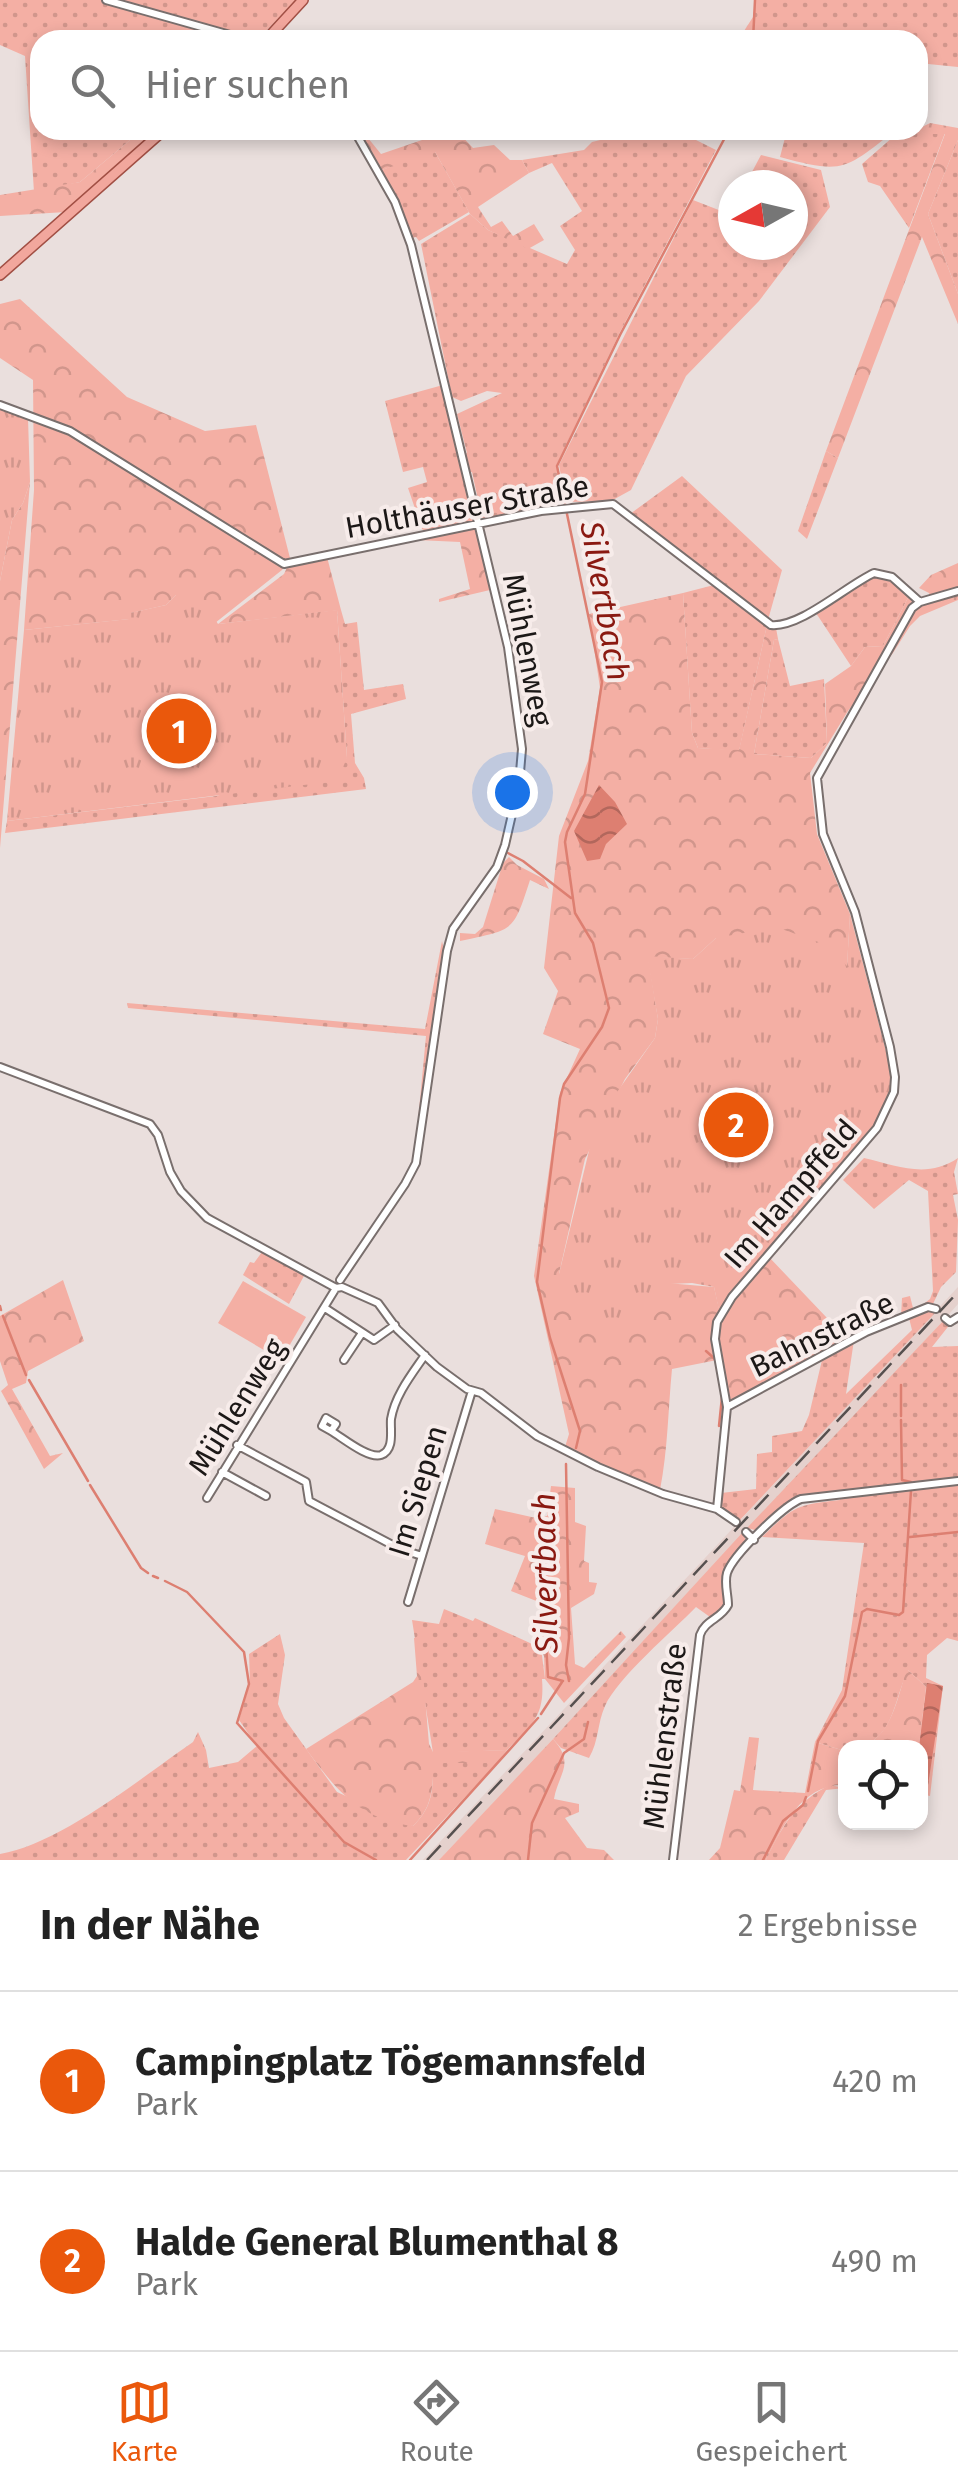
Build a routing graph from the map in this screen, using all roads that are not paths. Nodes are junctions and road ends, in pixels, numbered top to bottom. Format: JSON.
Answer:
{"nodes":[{"id":1,"x":106,"y":0,"type":"edge"},
{"id":2,"x":304,"y":0,"type":"edge"},
{"id":3,"x":212,"y":30,"type":"edge"},
{"id":4,"x":276,"y":30,"type":"edge"},
{"id":5,"x":153,"y":140,"type":"edge"},
{"id":6,"x":360,"y":140,"type":"edge"},
{"id":7,"x":0,"y":274,"type":"edge"},
{"id":8,"x":0,"y":405,"type":"edge"},
{"id":9,"x":477,"y":523,"type":"junction"},
{"id":10,"x":958,"y":591,"type":"edge"},
{"id":11,"x":920,"y":602,"type":"junction"},
{"id":12,"x":0,"y":1067,"type":"edge"},
{"id":13,"x":338,"y":1285,"type":"junction"},
{"id":14,"x":325,"y":1308,"type":"junction"},
{"id":15,"x":936,"y":1310,"type":"dead end"},
{"id":16,"x":944,"y":1318,"type":"dead end"},
{"id":17,"x":958,"y":1318,"type":"edge"},
{"id":18,"x":394,"y":1324,"type":"junction"},
{"id":19,"x":362,"y":1332,"type":"junction"},
{"id":20,"x":425,"y":1355,"type":"junction"},
{"id":21,"x":344,"y":1360,"type":"dead end"},
{"id":22,"x":472,"y":1392,"type":"junction"},
{"id":23,"x":726,"y":1407,"type":"junction"},
{"id":24,"x":331,"y":1431,"type":"dead end"},
{"id":25,"x":237,"y":1445,"type":"junction"},
{"id":26,"x":222,"y":1472,"type":"junction"},
{"id":27,"x":958,"y":1481,"type":"edge"},
{"id":28,"x":266,"y":1496,"type":"dead end"},
{"id":29,"x":207,"y":1498,"type":"dead end"},
{"id":30,"x":717,"y":1509,"type":"junction"},
{"id":31,"x":736,"y":1522,"type":"dead end"},
{"id":32,"x":746,"y":1532,"type":"dead end"},
{"id":33,"x":754,"y":1540,"type":"junction"},
{"id":34,"x":422,"y":1556,"type":"junction"},
{"id":35,"x":408,"y":1602,"type":"dead end"},
{"id":36,"x":672,"y":1860,"type":"edge"}],
"edges":[{"from":1,"to":3,"type":"street"},
{"from":2,"to":4,"type":"main road"},
{"from":5,"to":7,"type":"main road"},
{"from":6,"to":9,"type":"street","name":"Mühlenweg"},
{"from":8,"to":9,"type":"street","name":"Holthäuser Straße"},
{"from":9,"to":11,"type":"street","name":"Holthäuser Straße"},
{"from":9,"to":13,"type":"street","name":"Mühlenweg"},
{"from":10,"to":11,"type":"street"},
{"from":11,"to":23,"type":"street","name":"Im Hampffeld"},
{"from":12,"to":13,"type":"street"},
{"from":13,"to":14,"type":"street","name":"Mühlenweg"},
{"from":13,"to":18,"type":"street"},
{"from":14,"to":19,"type":"street"},
{"from":14,"to":25,"type":"street","name":"Mühlenweg"},
{"from":15,"to":23,"type":"street","name":"Bahnstraße"},
{"from":16,"to":17,"type":"street"},
{"from":18,"to":19,"type":"street"},
{"from":18,"to":20,"type":"street"},
{"from":19,"to":21,"type":"street"},
{"from":20,"to":22,"type":"street"},
{"from":20,"to":24,"type":"street"},
{"from":22,"to":30,"type":"street"},
{"from":22,"to":34,"type":"street","name":"Im Siepen"},
{"from":23,"to":30,"type":"street","name":"Im Hampffeld"},
{"from":25,"to":26,"type":"street","name":"Mühlenweg"},
{"from":25,"to":34,"type":"street"},
{"from":26,"to":28,"type":"street"},
{"from":26,"to":29,"type":"street","name":"Mühlenweg"},
{"from":27,"to":33,"type":"street","name":"Mühlenstraße"},
{"from":30,"to":31,"type":"street"},
{"from":32,"to":33,"type":"street"},
{"from":33,"to":36,"type":"street","name":"Mühlenstraße"},
{"from":34,"to":35,"type":"street","name":"Im Siepen"}]}
